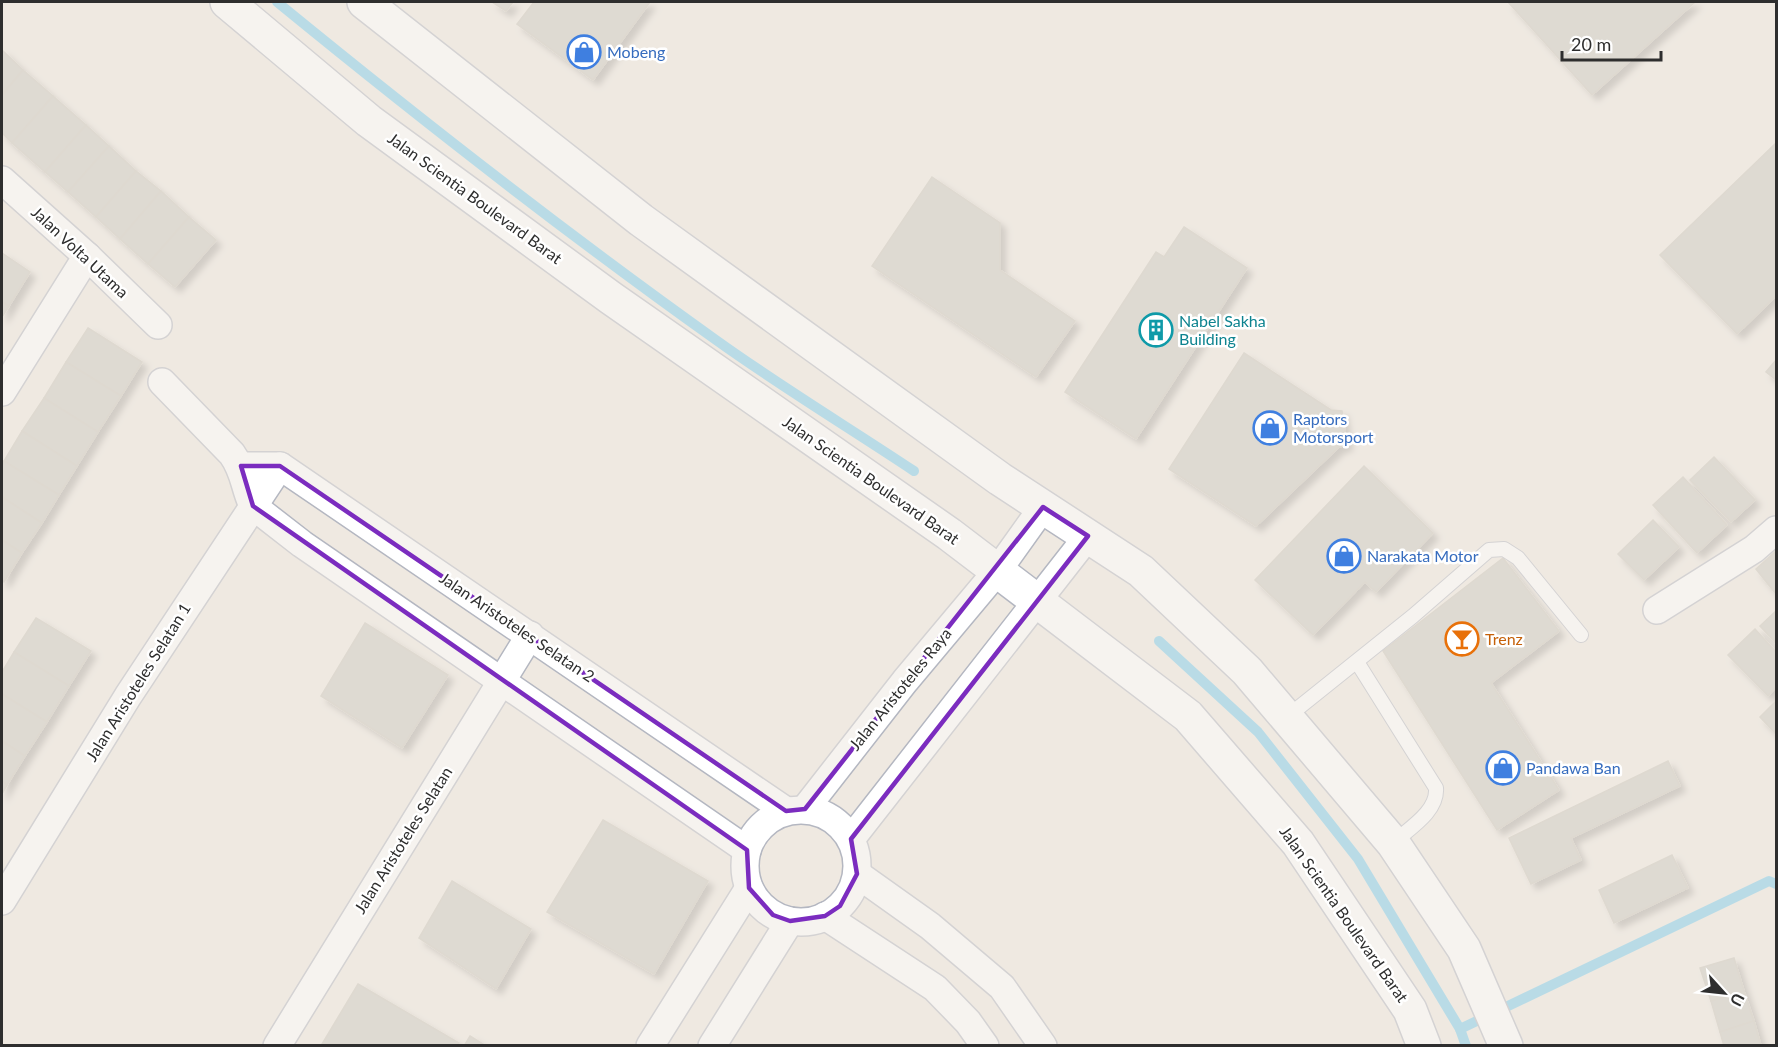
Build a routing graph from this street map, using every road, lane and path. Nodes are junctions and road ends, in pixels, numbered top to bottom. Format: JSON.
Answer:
{"nodes":[{"id":1,"x":227,"y":2,"type":"edge"},
{"id":2,"x":364,"y":2,"type":"edge"},
{"id":3,"x":2,"y":180,"type":"edge"},
{"id":4,"x":87,"y":256,"type":"junction"},
{"id":5,"x":158,"y":325,"type":"dead end"},
{"id":6,"x":162,"y":382,"type":"dead end"},
{"id":7,"x":2,"y":392,"type":"edge"},
{"id":8,"x":241,"y":466,"type":"junction"},
{"id":9,"x":280,"y":466,"type":"junction"},
{"id":10,"x":253,"y":506,"type":"junction"},
{"id":11,"x":1043,"y":507,"type":"junction"},
{"id":12,"x":1776,"y":530,"type":"edge"},
{"id":13,"x":1088,"y":536,"type":"junction"},
{"id":14,"x":998,"y":570,"type":"junction"},
{"id":15,"x":1038,"y":600,"type":"junction"},
{"id":16,"x":1657,"y":610,"type":"dead end"},
{"id":17,"x":1581,"y":634,"type":"dead end"},
{"id":18,"x":530,"y":635,"type":"junction"},
{"id":19,"x":1357,"y":662,"type":"junction"},
{"id":20,"x":501,"y":681,"type":"junction"},
{"id":21,"x":1287,"y":717,"type":"junction"},
{"id":22,"x":795,"y":810,"type":"junction"},
{"id":23,"x":851,"y":839,"type":"junction"},
{"id":24,"x":1393,"y":843,"type":"junction"},
{"id":25,"x":747,"y":850,"type":"junction"},
{"id":26,"x":857,"y":874,"type":"junction"},
{"id":27,"x":750,"y":888,"type":"junction"},
{"id":28,"x":2,"y":901,"type":"edge"},
{"id":29,"x":825,"y":916,"type":"junction"},
{"id":30,"x":790,"y":921,"type":"junction"},
{"id":31,"x":1506,"y":1042,"type":"edge"},
{"id":32,"x":277,"y":1046,"type":"edge"},
{"id":33,"x":650,"y":1046,"type":"edge"},
{"id":34,"x":712,"y":1046,"type":"edge"},
{"id":35,"x":985,"y":1046,"type":"edge"},
{"id":36,"x":1043,"y":1046,"type":"edge"},
{"id":37,"x":1424,"y":1046,"type":"edge"}],
"edges":[{"from":1,"to":14,"type":"street","name":"Jalan Scientia Boulevard Barat"},
{"from":2,"to":11,"type":"street"},
{"from":3,"to":4,"type":"street","name":"Jalan Volta Utama"},
{"from":4,"to":5,"type":"street","name":"Jalan Volta Utama"},
{"from":4,"to":7,"type":"street"},
{"from":6,"to":8,"type":"street"},
{"from":8,"to":9,"type":"street"},
{"from":8,"to":10,"type":"street"},
{"from":9,"to":10,"type":"street","name":"Jalan Aristoteles Selatan 1"},
{"from":9,"to":18,"type":"street","name":"Jalan Aristoteles Selatan 2"},
{"from":10,"to":20,"type":"street"},
{"from":10,"to":28,"type":"street","name":"Jalan Aristoteles Selatan 1"},
{"from":11,"to":13,"type":"street"},
{"from":11,"to":14,"type":"street","name":"Jalan Aristoteles Raya"},
{"from":12,"to":16,"type":"street"},
{"from":13,"to":15,"type":"street"},
{"from":13,"to":21,"type":"street"},
{"from":14,"to":15,"type":"street","name":"Jalan Scientia Boulevard Barat"},
{"from":14,"to":22,"type":"street","name":"Jalan Aristoteles Raya"},
{"from":15,"to":23,"type":"street"},
{"from":15,"to":37,"type":"street","name":"Jalan Scientia Boulevard Barat"},
{"from":17,"to":19,"type":"lane"},
{"from":18,"to":20,"type":"street","name":"Jalan Aristoteles Selatan"},
{"from":18,"to":22,"type":"street","name":"Jalan Aristoteles Selatan 2"},
{"from":19,"to":21,"type":"lane"},
{"from":19,"to":24,"type":"lane"},
{"from":20,"to":25,"type":"street"},
{"from":20,"to":32,"type":"street","name":"Jalan Aristoteles Selatan"},
{"from":21,"to":24,"type":"street"},
{"from":22,"to":23,"type":"street"},
{"from":22,"to":25,"type":"street","name":"Jalan Aristoteles Raya"},
{"from":23,"to":26,"type":"street"},
{"from":24,"to":31,"type":"street"},
{"from":25,"to":27,"type":"street"},
{"from":26,"to":29,"type":"street"},
{"from":26,"to":36,"type":"street"},
{"from":27,"to":30,"type":"street"},
{"from":27,"to":33,"type":"street"},
{"from":29,"to":30,"type":"street"},
{"from":29,"to":35,"type":"street"},
{"from":30,"to":34,"type":"street"}]}
